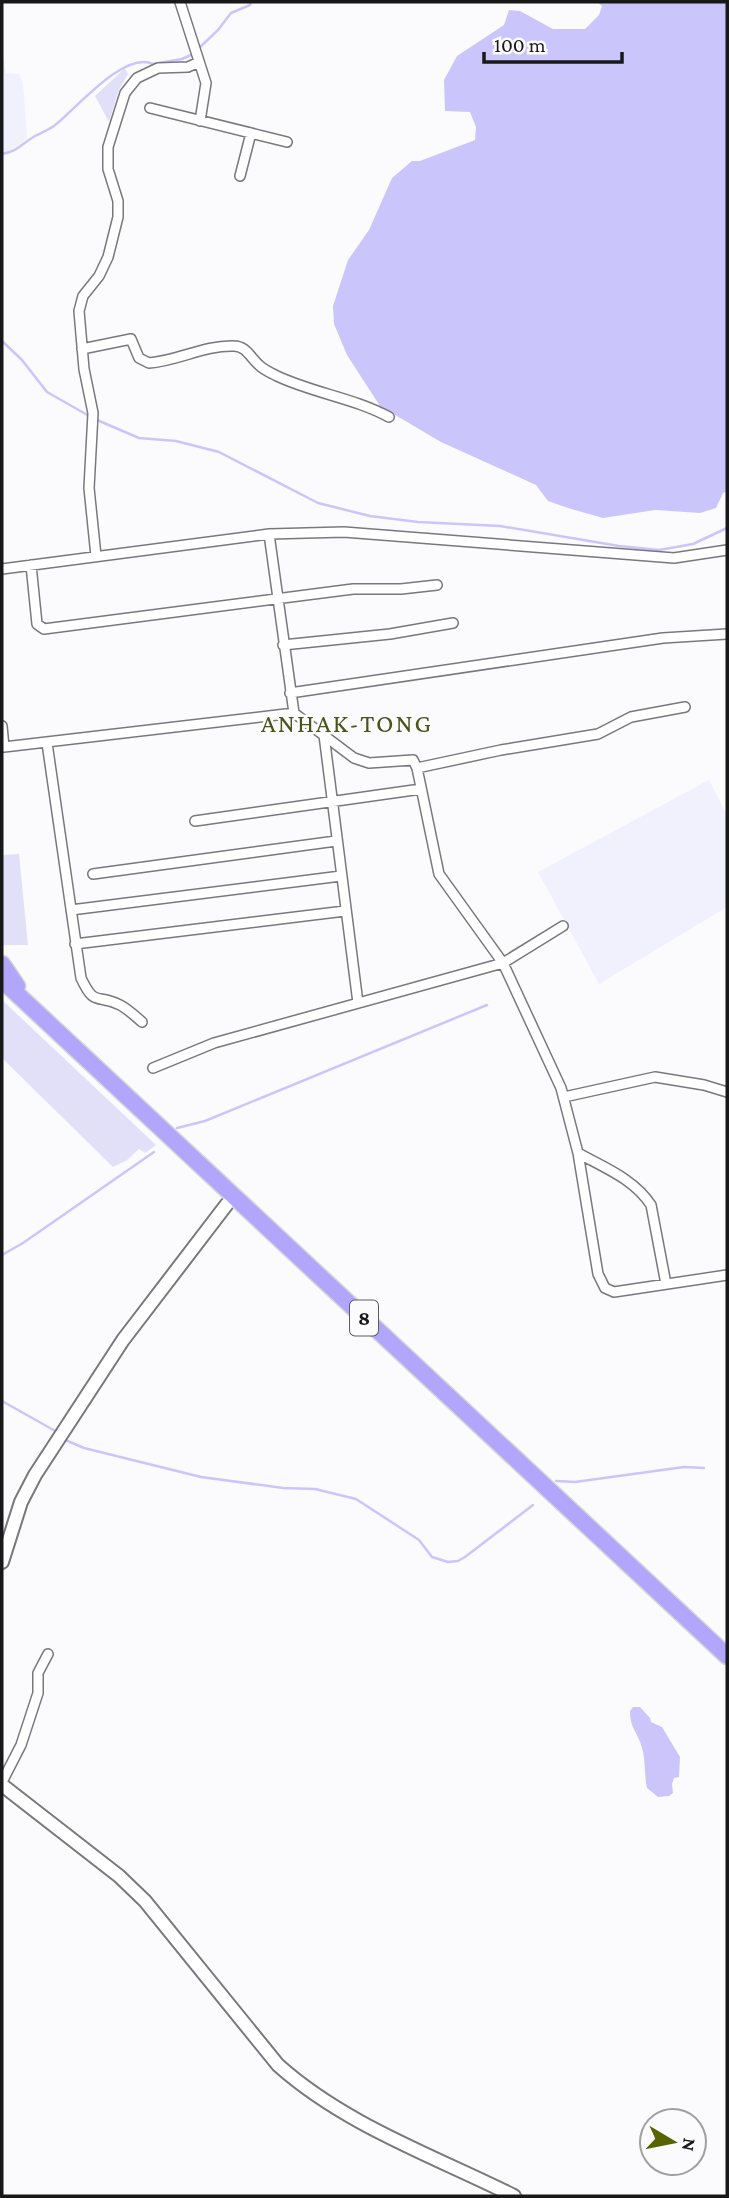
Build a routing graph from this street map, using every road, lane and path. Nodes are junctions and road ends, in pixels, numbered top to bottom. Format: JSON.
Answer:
{"nodes":[{"id":1,"x":180,"y":2,"type":"edge"},
{"id":2,"x":199,"y":62,"type":"junction"},
{"id":3,"x":150,"y":108,"type":"dead end"},
{"id":4,"x":200,"y":121,"type":"junction"},
{"id":5,"x":251,"y":133,"type":"junction"},
{"id":6,"x":287,"y":142,"type":"dead end"},
{"id":7,"x":240,"y":176,"type":"dead end"},
{"id":8,"x":82,"y":349,"type":"junction"},
{"id":9,"x":389,"y":417,"type":"dead end"},
{"id":10,"x":269,"y":534,"type":"junction"},
{"id":11,"x":727,"y":550,"type":"edge"},
{"id":12,"x":96,"y":556,"type":"junction"},
{"id":13,"x":30,"y":565,"type":"junction"},
{"id":14,"x":2,"y":569,"type":"edge"},
{"id":15,"x":437,"y":585,"type":"dead end"},
{"id":16,"x":278,"y":599,"type":"junction"},
{"id":17,"x":453,"y":623,"type":"dead end"},
{"id":18,"x":727,"y":634,"type":"edge"},
{"id":19,"x":284,"y":645,"type":"junction"},
{"id":20,"x":290,"y":693,"type":"junction"},
{"id":21,"x":685,"y":707,"type":"dead end"},
{"id":22,"x":294,"y":713,"type":"junction"},
{"id":23,"x":2,"y":726,"type":"edge"},
{"id":24,"x":324,"y":735,"type":"junction"},
{"id":25,"x":47,"y":743,"type":"junction"},
{"id":26,"x":417,"y":768,"type":"junction"},
{"id":27,"x":421,"y":789,"type":"junction"},
{"id":28,"x":331,"y":803,"type":"junction"},
{"id":29,"x":195,"y":821,"type":"dead end"},
{"id":30,"x":336,"y":841,"type":"junction"},
{"id":31,"x":93,"y":874,"type":"dead end"},
{"id":32,"x":341,"y":876,"type":"junction"},
{"id":33,"x":71,"y":910,"type":"junction"},
{"id":34,"x":345,"y":911,"type":"junction"},
{"id":35,"x":563,"y":926,"type":"dead end"},
{"id":36,"x":75,"y":944,"type":"junction"},
{"id":37,"x":503,"y":963,"type":"junction"},
{"id":38,"x":2,"y":964,"type":"edge"},
{"id":39,"x":2,"y":979,"type":"edge"},
{"id":40,"x":2,"y":992,"type":"edge"},
{"id":41,"x":358,"y":1003,"type":"junction"},
{"id":42,"x":34,"y":1011,"type":"junction"},
{"id":43,"x":142,"y":1022,"type":"dead end"},
{"id":44,"x":153,"y":1068,"type":"dead end"},
{"id":45,"x":727,"y":1092,"type":"edge"},
{"id":46,"x":564,"y":1097,"type":"junction"},
{"id":47,"x":578,"y":1153,"type":"junction"},
{"id":48,"x":227,"y":1204,"type":"junction"},
{"id":49,"x":727,"y":1275,"type":"edge"},
{"id":50,"x":666,"y":1284,"type":"junction"},
{"id":51,"x":2,"y":1562,"type":"edge"},
{"id":52,"x":48,"y":1654,"type":"dead end"},
{"id":53,"x":727,"y":1656,"type":"edge"},
{"id":54,"x":727,"y":1668,"type":"edge"},
{"id":55,"x":2,"y":1783,"type":"edge"},
{"id":56,"x":514,"y":2196,"type":"edge"}],
"edges":[{"from":1,"to":2,"type":"street"},
{"from":2,"to":4,"type":"street"},
{"from":2,"to":8,"type":"street"},
{"from":3,"to":4,"type":"street"},
{"from":4,"to":5,"type":"street"},
{"from":5,"to":6,"type":"street"},
{"from":5,"to":7,"type":"street"},
{"from":8,"to":9,"type":"street"},
{"from":8,"to":12,"type":"street"},
{"from":10,"to":11,"type":"street"},
{"from":10,"to":12,"type":"street"},
{"from":10,"to":16,"type":"street"},
{"from":12,"to":13,"type":"street"},
{"from":13,"to":14,"type":"street"},
{"from":13,"to":16,"type":"street"},
{"from":15,"to":16,"type":"street"},
{"from":16,"to":19,"type":"street"},
{"from":17,"to":19,"type":"street"},
{"from":18,"to":20,"type":"street"},
{"from":19,"to":20,"type":"street"},
{"from":20,"to":22,"type":"street"},
{"from":21,"to":26,"type":"street"},
{"from":22,"to":24,"type":"street"},
{"from":22,"to":25,"type":"street"},
{"from":23,"to":25,"type":"street"},
{"from":24,"to":26,"type":"street"},
{"from":24,"to":28,"type":"street"},
{"from":25,"to":33,"type":"street"},
{"from":26,"to":27,"type":"street"},
{"from":27,"to":28,"type":"street"},
{"from":27,"to":37,"type":"street"},
{"from":28,"to":29,"type":"street"},
{"from":28,"to":30,"type":"street"},
{"from":30,"to":31,"type":"street"},
{"from":30,"to":32,"type":"street"},
{"from":32,"to":33,"type":"street"},
{"from":32,"to":34,"type":"street"},
{"from":33,"to":36,"type":"street"},
{"from":34,"to":36,"type":"street"},
{"from":34,"to":41,"type":"street"},
{"from":35,"to":37,"type":"street"},
{"from":36,"to":43,"type":"street"},
{"from":37,"to":41,"type":"street"},
{"from":37,"to":46,"type":"street"},
{"from":38,"to":42,"type":"highway"},
{"from":39,"to":42,"type":"highway","number":"8"},
{"from":40,"to":48,"type":"highway","number":"8"},
{"from":41,"to":44,"type":"street"},
{"from":42,"to":53,"type":"highway","number":"8"},
{"from":45,"to":46,"type":"street"},
{"from":46,"to":47,"type":"street"},
{"from":47,"to":50,"type":"street"},
{"from":47,"to":50,"type":"street"},
{"from":48,"to":51,"type":"street"},
{"from":48,"to":54,"type":"highway","number":"8"},
{"from":49,"to":50,"type":"street"},
{"from":52,"to":55,"type":"street"},
{"from":55,"to":56,"type":"street"}]}
